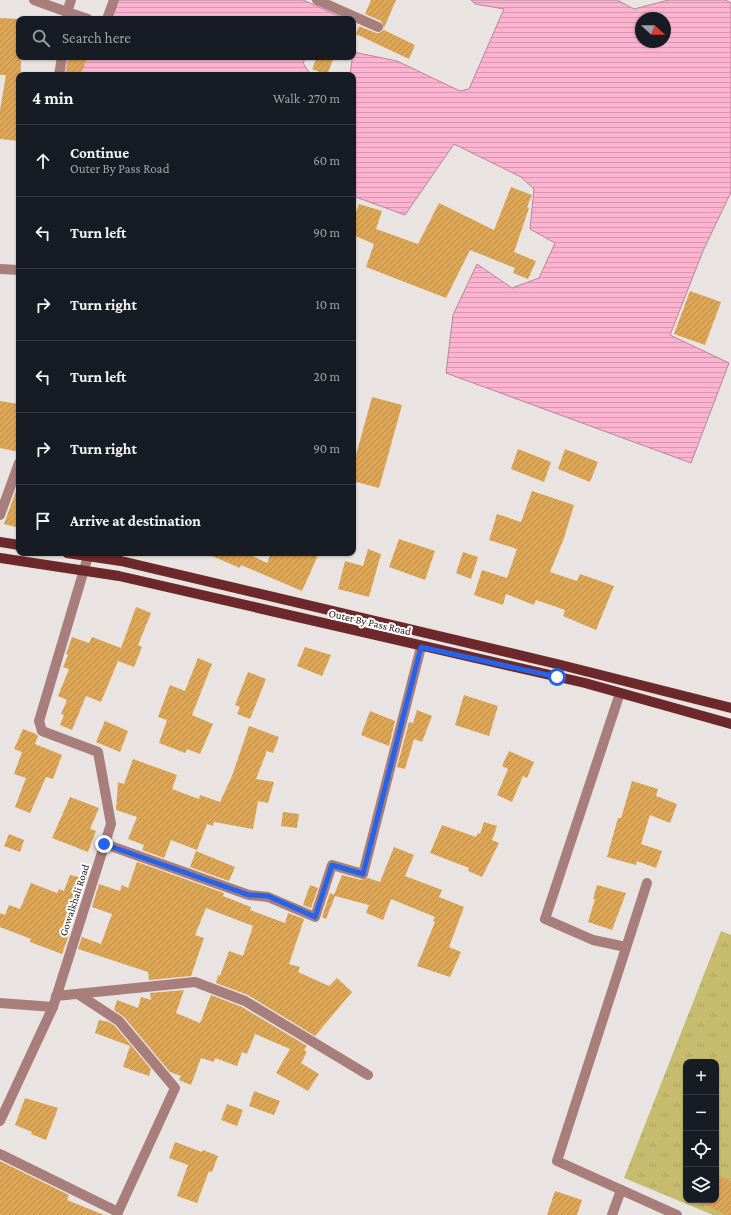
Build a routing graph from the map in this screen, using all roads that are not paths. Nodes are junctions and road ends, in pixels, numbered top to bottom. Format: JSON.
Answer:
{"nodes":[{"id":1,"x":34,"y":0,"type":"edge"},
{"id":2,"x":71,"y":0,"type":"edge"},
{"id":3,"x":114,"y":0,"type":"edge"},
{"id":4,"x":317,"y":0,"type":"edge"},
{"id":5,"x":67,"y":16,"type":"edge"},
{"id":6,"x":108,"y":16,"type":"edge"},
{"id":7,"x":353,"y":16,"type":"edge"},
{"id":8,"x":356,"y":17,"type":"edge"},
{"id":9,"x":378,"y":27,"type":"dead end"},
{"id":10,"x":62,"y":60,"type":"edge"},
{"id":11,"x":60,"y":72,"type":"edge"},
{"id":12,"x":0,"y":269,"type":"edge"},
{"id":13,"x":16,"y":270,"type":"edge"},
{"id":14,"x":16,"y":471,"type":"edge"},
{"id":15,"x":0,"y":515,"type":"edge"},
{"id":16,"x":0,"y":542,"type":"edge"},
{"id":17,"x":16,"y":545,"type":"edge"},
{"id":18,"x":89,"y":556,"type":"edge"},
{"id":19,"x":94,"y":556,"type":"edge"},
{"id":20,"x":0,"y":558,"type":"edge"},
{"id":21,"x":84,"y":571,"type":"junction"},
{"id":22,"x":421,"y":647,"type":"junction"},
{"id":23,"x":620,"y":693,"type":"junction"},
{"id":24,"x":731,"y":708,"type":"edge"},
{"id":25,"x":731,"y":724,"type":"edge"},
{"id":26,"x":104,"y":844,"type":"junction"},
{"id":27,"x":646,"y":883,"type":"dead end"},
{"id":28,"x":626,"y":947,"type":"junction"},
{"id":29,"x":78,"y":994,"type":"junction"},
{"id":30,"x":56,"y":996,"type":"junction"},
{"id":31,"x":0,"y":1003,"type":"edge"},
{"id":32,"x":53,"y":1007,"type":"junction"},
{"id":33,"x":368,"y":1075,"type":"dead end"},
{"id":34,"x":0,"y":1122,"type":"edge"},
{"id":35,"x":0,"y":1154,"type":"edge"},
{"id":36,"x":621,"y":1190,"type":"junction"},
{"id":37,"x":117,"y":1214,"type":"edge"},
{"id":38,"x":612,"y":1215,"type":"edge"},
{"id":39,"x":677,"y":1215,"type":"edge"}],
"edges":[{"from":1,"to":5,"type":"street"},
{"from":2,"to":5,"type":"street"},
{"from":3,"to":6,"type":"street"},
{"from":4,"to":7,"type":"street"},
{"from":8,"to":9,"type":"street"},
{"from":10,"to":11,"type":"street"},
{"from":12,"to":13,"type":"street"},
{"from":14,"to":15,"type":"street"},
{"from":16,"to":17,"type":"main road"},
{"from":18,"to":21,"type":"street","name":"Gowalkhali Road"},
{"from":19,"to":24,"type":"main road","name":"Outer By Pass Road"},
{"from":20,"to":21,"type":"main road","name":"Outer By Pass Road"},
{"from":21,"to":22,"type":"main road","name":"Outer By Pass Road"},
{"from":21,"to":26,"type":"street","name":"Gowalkhali Road"},
{"from":22,"to":23,"type":"main road","name":"Outer By Pass Road"},
{"from":22,"to":26,"type":"street"},
{"from":23,"to":25,"type":"main road","name":"Outer By Pass Road"},
{"from":23,"to":28,"type":"street"},
{"from":26,"to":30,"type":"street","name":"Gowalkhali Road"},
{"from":27,"to":28,"type":"street"},
{"from":28,"to":36,"type":"street"},
{"from":29,"to":30,"type":"street"},
{"from":29,"to":33,"type":"street"},
{"from":29,"to":37,"type":"street"},
{"from":30,"to":32,"type":"street","name":"Gowalkhali Road"},
{"from":31,"to":32,"type":"street"},
{"from":32,"to":34,"type":"street","name":"Gowalkhali Road"},
{"from":35,"to":37,"type":"street"},
{"from":36,"to":38,"type":"street"},
{"from":36,"to":39,"type":"street"}]}
